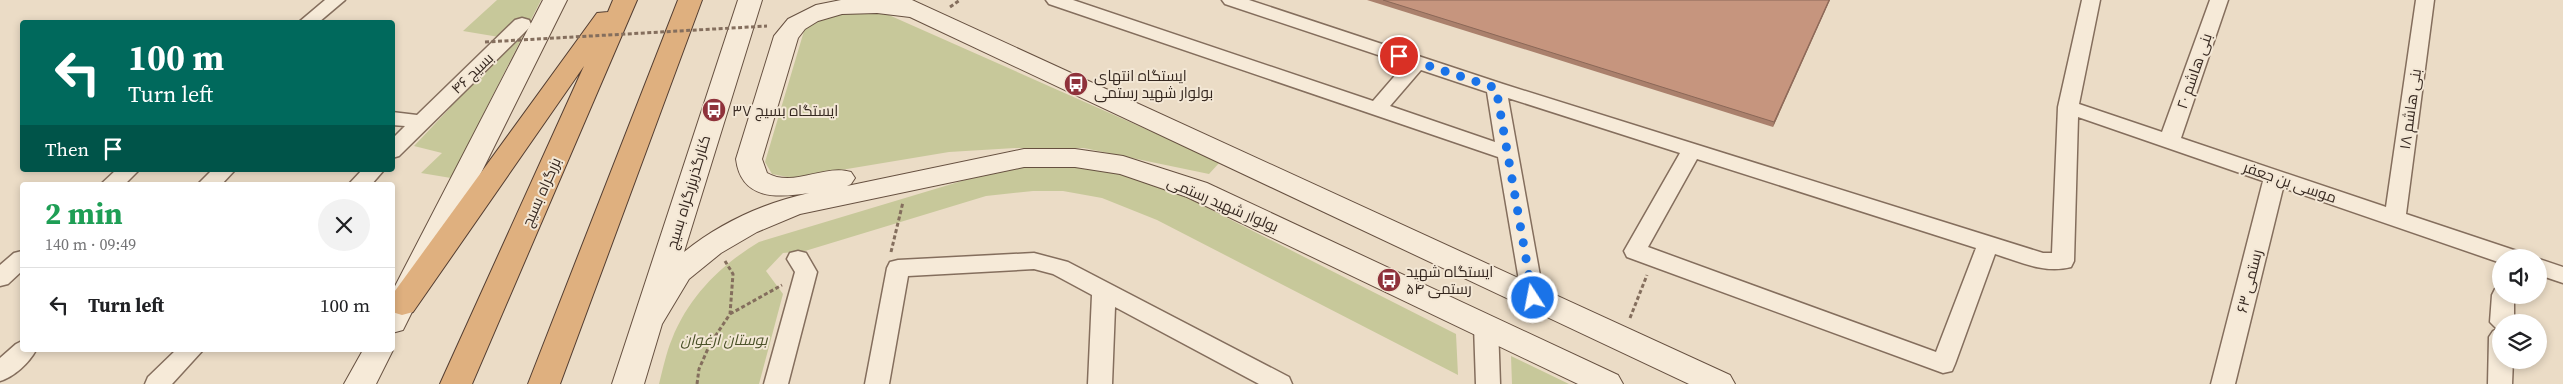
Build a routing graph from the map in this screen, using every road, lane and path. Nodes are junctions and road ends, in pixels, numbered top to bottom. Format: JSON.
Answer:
{"nodes":[{"id":1,"x":336,"y":0,"type":"edge"},
{"id":2,"x":555,"y":0,"type":"edge"},
{"id":3,"x":618,"y":0,"type":"edge"},
{"id":4,"x":625,"y":0,"type":"edge"},
{"id":5,"x":690,"y":0,"type":"edge"},
{"id":6,"x":750,"y":0,"type":"edge"},
{"id":7,"x":1055,"y":0,"type":"edge"},
{"id":8,"x":1231,"y":0,"type":"edge"},
{"id":9,"x":2091,"y":0,"type":"edge"},
{"id":10,"x":2219,"y":0,"type":"edge"},
{"id":11,"x":2425,"y":0,"type":"edge"},
{"id":12,"x":904,"y":5,"type":"edge"},
{"id":13,"x":311,"y":20,"type":"edge"},
{"id":14,"x":522,"y":24,"type":"dead end"},
{"id":15,"x":767,"y":26,"type":"dead end"},
{"id":16,"x":485,"y":42,"type":"dead end"},
{"id":17,"x":1417,"y":62,"type":"junction"},
{"id":18,"x":1496,"y":88,"type":"junction"},
{"id":19,"x":2068,"y":107,"type":"junction"},
{"id":20,"x":1377,"y":109,"type":"junction"},
{"id":21,"x":395,"y":118,"type":"edge"},
{"id":22,"x":422,"y":122,"type":"junction"},
{"id":23,"x":2170,"y":142,"type":"junction"},
{"id":24,"x":395,"y":149,"type":"edge"},
{"id":25,"x":1692,"y":150,"type":"junction"},
{"id":26,"x":1507,"y":153,"type":"junction"},
{"id":27,"x":1024,"y":158,"type":"junction"},
{"id":28,"x":127,"y":172,"type":"edge"},
{"id":29,"x":223,"y":172,"type":"edge"},
{"id":30,"x":372,"y":172,"type":"edge"},
{"id":31,"x":2275,"y":178,"type":"junction"},
{"id":32,"x":115,"y":182,"type":"edge"},
{"id":33,"x":211,"y":182,"type":"edge"},
{"id":34,"x":361,"y":182,"type":"edge"},
{"id":35,"x":894,"y":199,"type":"dead end"},
{"id":36,"x":2395,"y":218,"type":"junction"},
{"id":37,"x":1988,"y":244,"type":"junction"},
{"id":38,"x":2492,"y":252,"type":"edge"},
{"id":39,"x":1654,"y":258,"type":"junction"},
{"id":40,"x":20,"y":261,"type":"edge"},
{"id":41,"x":802,"y":266,"type":"joint"},
{"id":42,"x":898,"y":268,"type":"junction"},
{"id":43,"x":2547,"y":270,"type":"edge"},
{"id":44,"x":2563,"y":275,"type":"edge"},
{"id":45,"x":0,"y":278,"type":"edge"},
{"id":46,"x":1104,"y":291,"type":"junction"},
{"id":47,"x":1533,"y":298,"type":"junction"},
{"id":48,"x":397,"y":313,"type":"edge"},
{"id":49,"x":730,"y":314,"type":"dead end"},
{"id":50,"x":648,"y":322,"type":"junction"},
{"id":51,"x":1486,"y":325,"type":"junction"},
{"id":52,"x":1622,"y":339,"type":"junction"},
{"id":53,"x":22,"y":352,"type":"edge"},
{"id":54,"x":189,"y":352,"type":"edge"},
{"id":55,"x":377,"y":352,"type":"edge"},
{"id":56,"x":2500,"y":369,"type":"edge"},
{"id":57,"x":0,"y":372,"type":"edge"},
{"id":58,"x":157,"y":384,"type":"edge"},
{"id":59,"x":360,"y":384,"type":"edge"},
{"id":60,"x":456,"y":384,"type":"edge"},
{"id":61,"x":544,"y":384,"type":"edge"},
{"id":62,"x":628,"y":384,"type":"edge"},
{"id":63,"x":776,"y":384,"type":"edge"},
{"id":64,"x":877,"y":384,"type":"edge"},
{"id":65,"x":1100,"y":384,"type":"edge"},
{"id":66,"x":1280,"y":384,"type":"edge"},
{"id":67,"x":1488,"y":384,"type":"edge"},
{"id":68,"x":1607,"y":384,"type":"edge"},
{"id":69,"x":1719,"y":384,"type":"edge"},
{"id":70,"x":2223,"y":384,"type":"edge"},
{"id":71,"x":2500,"y":384,"type":"edge"}],
"edges":[{"from":1,"to":13,"type":"street"},
{"from":2,"to":48,"type":"main road"},
{"from":3,"to":48,"type":"highway"},
{"from":4,"to":60,"type":"highway","name":"بزرگراه بسیج"},
{"from":5,"to":61,"type":"highway"},
{"from":6,"to":50,"type":"main road","name":"کنارگذربزرگراه بسیج"},
{"from":7,"to":20,"type":"street"},
{"from":8,"to":17,"type":"street"},
{"from":9,"to":19,"type":"street"},
{"from":10,"to":23,"type":"street","name":"بنی هاشم ۲۰"},
{"from":11,"to":36,"type":"street","name":"بنی هاشم ۱۸"},
{"from":12,"to":27,"type":"main road"},
{"from":12,"to":47,"type":"main road"},
{"from":14,"to":22,"type":"street","name":"بسیج ۴۶"},
{"from":15,"to":16,"type":"path","bridge":true},
{"from":17,"to":18,"type":"street"},
{"from":17,"to":20,"type":"street"},
{"from":18,"to":25,"type":"street"},
{"from":18,"to":26,"type":"street"},
{"from":19,"to":23,"type":"street","name":"موسی بن جعفر"},
{"from":19,"to":37,"type":"street"},
{"from":20,"to":26,"type":"street"},
{"from":21,"to":22,"type":"street"},
{"from":22,"to":24,"type":"street","name":"بسیج ۴۶"},
{"from":23,"to":31,"type":"street","name":"موسی بن جعفر"},
{"from":25,"to":37,"type":"street"},
{"from":25,"to":39,"type":"street"},
{"from":26,"to":47,"type":"street"},
{"from":27,"to":50,"type":"main road","name":"بولوار شهید رستمی"},
{"from":27,"to":51,"type":"main road","name":"بولوار شهید رستمی"},
{"from":28,"to":32,"type":"street"},
{"from":29,"to":33,"type":"street"},
{"from":30,"to":34,"type":"street"},
{"from":31,"to":36,"type":"street","name":"موسی بن جعفر"},
{"from":31,"to":70,"type":"street","name":"رستمی ۶۳"},
{"from":35,"to":42,"type":"path"},
{"from":36,"to":38,"type":"street","name":"موسی بن جعفر"},
{"from":37,"to":39,"type":"street"},
{"from":39,"to":52,"type":"path"},
{"from":40,"to":45,"type":"street"},
{"from":41,"to":49,"type":"path"},
{"from":41,"to":63,"type":"street"},
{"from":42,"to":46,"type":"street"},
{"from":42,"to":64,"type":"street"},
{"from":43,"to":44,"type":"street"},
{"from":46,"to":65,"type":"street"},
{"from":46,"to":66,"type":"street"},
{"from":47,"to":52,"type":"main road"},
{"from":50,"to":62,"type":"main road","name":"کنارگذربزرگراه بسیج"},
{"from":51,"to":67,"type":"street"},
{"from":51,"to":68,"type":"main road","name":"بولوار شهید رستمی"},
{"from":52,"to":69,"type":"main road"},
{"from":53,"to":57,"type":"street"},
{"from":54,"to":58,"type":"street"},
{"from":55,"to":59,"type":"main road"},
{"from":56,"to":71,"type":"street"}]}
